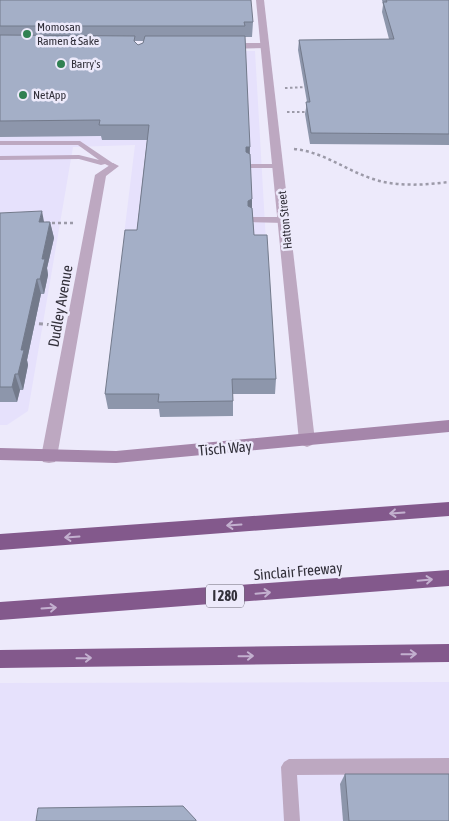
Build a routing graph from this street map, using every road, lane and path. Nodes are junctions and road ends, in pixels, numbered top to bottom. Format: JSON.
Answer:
{"nodes":[{"id":1,"x":260,"y":0,"type":"edge"},
{"id":2,"x":217,"y":46,"type":"edge"},
{"id":3,"x":264,"y":46,"type":"junction"},
{"id":4,"x":312,"y":87,"type":"edge"},
{"id":5,"x":284,"y":88,"type":"dead end"},
{"id":6,"x":287,"y":112,"type":"dead end"},
{"id":7,"x":310,"y":112,"type":"edge"},
{"id":8,"x":0,"y":143,"type":"edge"},
{"id":9,"x":294,"y":149,"type":"dead end"},
{"id":10,"x":0,"y":158,"type":"edge"},
{"id":11,"x":113,"y":166,"type":"junction"},
{"id":12,"x":250,"y":166,"type":"edge"},
{"id":13,"x":279,"y":166,"type":"junction"},
{"id":14,"x":449,"y":182,"type":"edge"},
{"id":15,"x":252,"y":220,"type":"edge"},
{"id":16,"x":285,"y":220,"type":"junction"},
{"id":17,"x":46,"y":223,"type":"edge"},
{"id":18,"x":73,"y":223,"type":"dead end"},
{"id":19,"x":26,"y":323,"type":"edge"},
{"id":20,"x":53,"y":325,"type":"dead end"},
{"id":21,"x":449,"y":426,"type":"edge"},
{"id":22,"x":307,"y":441,"type":"junction"},
{"id":23,"x":0,"y":454,"type":"edge"},
{"id":24,"x":49,"y":457,"type":"junction"},
{"id":25,"x":449,"y":509,"type":"edge"},
{"id":26,"x":0,"y":542,"type":"edge"},
{"id":27,"x":449,"y":578,"type":"edge"},
{"id":28,"x":0,"y":611,"type":"edge"},
{"id":29,"x":449,"y":653,"type":"edge"},
{"id":30,"x":0,"y":659,"type":"edge"},
{"id":31,"x":449,"y":766,"type":"edge"},
{"id":32,"x":292,"y":821,"type":"edge"}],
"edges":[{"from":1,"to":3,"type":"street","name":"Hatton Street"},
{"from":2,"to":3,"type":"street"},
{"from":3,"to":13,"type":"street","name":"Hatton Street"},
{"from":4,"to":5,"type":"path"},
{"from":6,"to":7,"type":"path"},
{"from":8,"to":11,"type":"lane"},
{"from":9,"to":14,"type":"path"},
{"from":10,"to":11,"type":"lane"},
{"from":11,"to":24,"type":"street","name":"Dudley Avenue"},
{"from":12,"to":13,"type":"lane"},
{"from":13,"to":16,"type":"street","name":"Hatton Street"},
{"from":15,"to":16,"type":"lane"},
{"from":16,"to":22,"type":"street","name":"Hatton Street"},
{"from":17,"to":18,"type":"path"},
{"from":19,"to":20,"type":"path"},
{"from":21,"to":22,"type":"main road","name":"Tisch Way"},
{"from":22,"to":24,"type":"main road","name":"Tisch Way"},
{"from":23,"to":24,"type":"main road","name":"Tisch Way"},
{"from":25,"to":26,"type":"highway","one_way":true},
{"from":28,"to":27,"type":"highway","name":"Sinclair Freeway","number":"I 280","one_way":true},
{"from":30,"to":29,"type":"highway","one_way":true},
{"from":31,"to":32,"type":"lane"}]}
